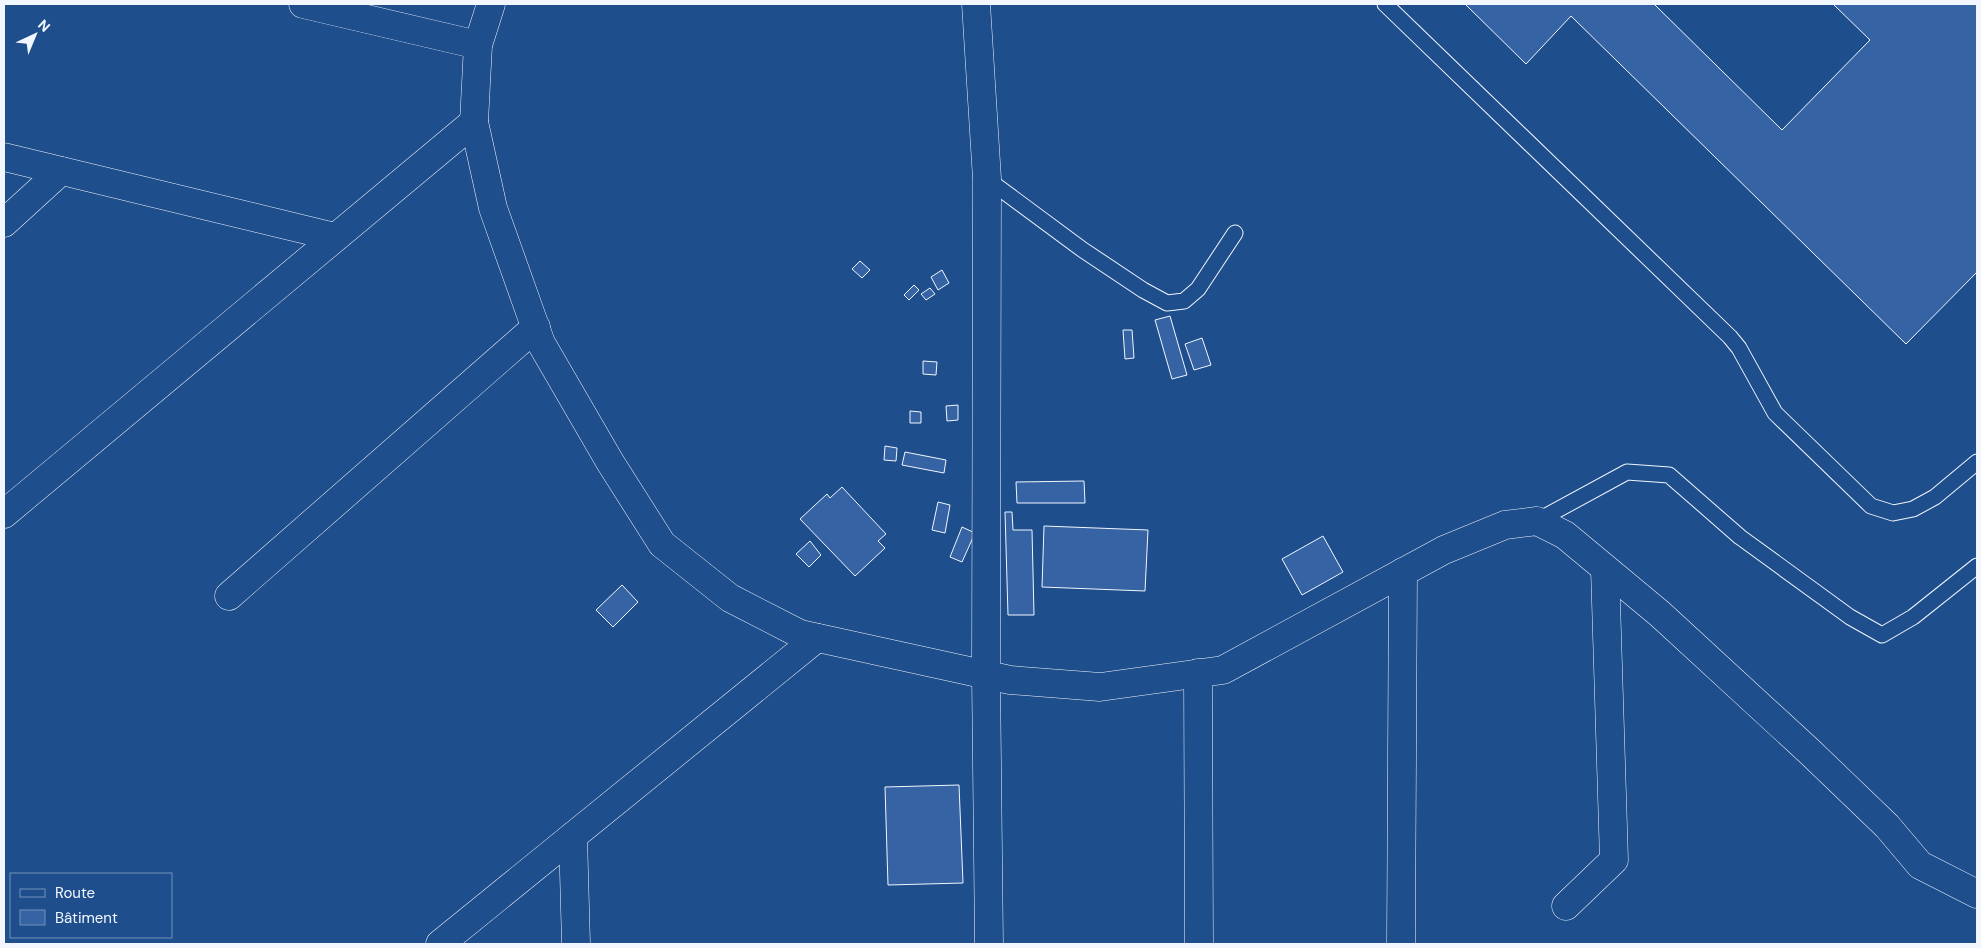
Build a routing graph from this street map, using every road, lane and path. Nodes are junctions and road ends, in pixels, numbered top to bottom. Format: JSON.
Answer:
{"nodes":[{"id":1,"x":303,"y":4,"type":"edge"},
{"id":2,"x":490,"y":4,"type":"edge"},
{"id":3,"x":976,"y":4,"type":"edge"},
{"id":4,"x":1385,"y":4,"type":"edge"},
{"id":5,"x":478,"y":45,"type":"junction"},
{"id":6,"x":474,"y":122,"type":"junction"},
{"id":7,"x":4,"y":157,"type":"edge"},
{"id":8,"x":61,"y":170,"type":"junction"},
{"id":9,"x":986,"y":179,"type":"junction"},
{"id":10,"x":4,"y":223,"type":"edge"},
{"id":11,"x":1235,"y":233,"type":"dead end"},
{"id":12,"x":335,"y":237,"type":"junction"},
{"id":13,"x":536,"y":327,"type":"junction"},
{"id":14,"x":1977,"y":462,"type":"edge"},
{"id":15,"x":4,"y":514,"type":"edge"},
{"id":16,"x":1537,"y":521,"type":"junction"},
{"id":17,"x":1977,"y":566,"type":"edge"},
{"id":18,"x":1605,"y":568,"type":"junction"},
{"id":19,"x":1404,"y":572,"type":"junction"},
{"id":20,"x":229,"y":596,"type":"dead end"},
{"id":21,"x":817,"y":638,"type":"junction"},
{"id":22,"x":1198,"y":673,"type":"junction"},
{"id":23,"x":986,"y":675,"type":"junction"},
{"id":24,"x":573,"y":836,"type":"junction"},
{"id":25,"x":1977,"y":894,"type":"edge"},
{"id":26,"x":1566,"y":906,"type":"dead end"},
{"id":27,"x":440,"y":944,"type":"edge"},
{"id":28,"x":576,"y":944,"type":"edge"},
{"id":29,"x":989,"y":944,"type":"edge"},
{"id":30,"x":1199,"y":944,"type":"edge"},
{"id":31,"x":1401,"y":944,"type":"edge"}],
"edges":[{"from":1,"to":5,"type":"street"},
{"from":2,"to":5,"type":"street"},
{"from":3,"to":9,"type":"street"},
{"from":4,"to":14,"type":"lane"},
{"from":5,"to":6,"type":"street"},
{"from":6,"to":12,"type":"street"},
{"from":6,"to":13,"type":"street"},
{"from":7,"to":8,"type":"street"},
{"from":8,"to":10,"type":"street"},
{"from":8,"to":12,"type":"street"},
{"from":9,"to":11,"type":"lane"},
{"from":9,"to":23,"type":"street"},
{"from":12,"to":15,"type":"street"},
{"from":13,"to":20,"type":"street"},
{"from":13,"to":21,"type":"street"},
{"from":16,"to":17,"type":"lane"},
{"from":16,"to":18,"type":"street"},
{"from":16,"to":19,"type":"street"},
{"from":18,"to":25,"type":"street"},
{"from":18,"to":26,"type":"street"},
{"from":19,"to":22,"type":"street"},
{"from":19,"to":31,"type":"street"},
{"from":21,"to":23,"type":"street"},
{"from":21,"to":24,"type":"street"},
{"from":22,"to":23,"type":"street"},
{"from":22,"to":30,"type":"street"},
{"from":23,"to":29,"type":"street"},
{"from":24,"to":27,"type":"street"},
{"from":24,"to":28,"type":"street"}]}
